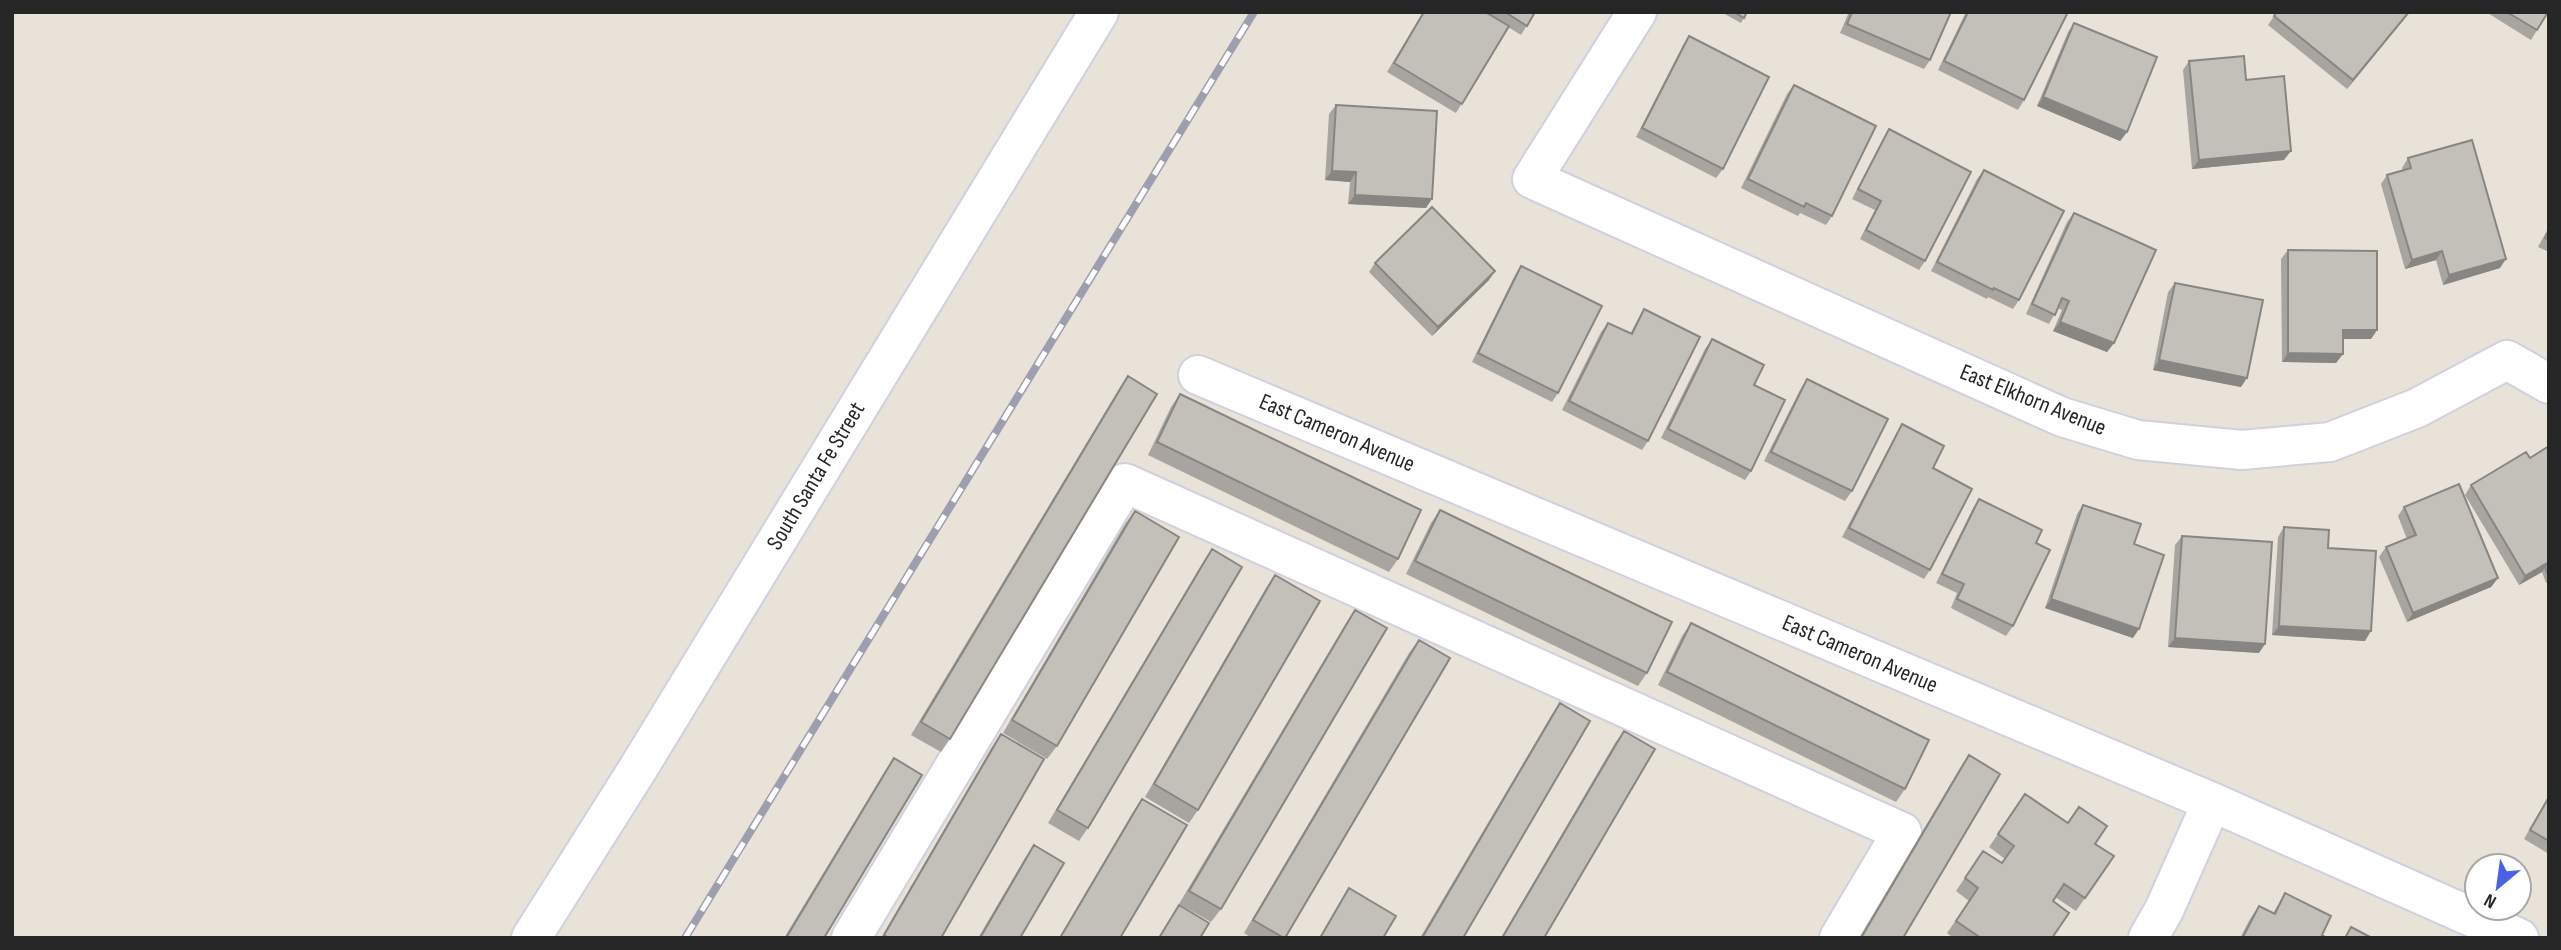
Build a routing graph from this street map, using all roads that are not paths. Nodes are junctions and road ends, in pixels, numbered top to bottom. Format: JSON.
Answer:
{"nodes":[{"id":1,"x":1098,"y":12,"type":"edge"},
{"id":2,"x":1637,"y":12,"type":"edge"},
{"id":3,"x":1198,"y":375,"type":"dead end"},
{"id":4,"x":2549,"y":384,"type":"edge"},
{"id":5,"x":2212,"y":802,"type":"junction"},
{"id":6,"x":531,"y":938,"type":"edge"},
{"id":7,"x":851,"y":938,"type":"edge"},
{"id":8,"x":1839,"y":938,"type":"edge"},
{"id":9,"x":2148,"y":938,"type":"edge"},
{"id":10,"x":2519,"y":938,"type":"edge"}],
"edges":[{"from":1,"to":6,"type":"street","name":"South Santa Fe Street"},
{"from":2,"to":4,"type":"street","name":"East Elkhorn Avenue"},
{"from":3,"to":5,"type":"street","name":"East Cameron Avenue"},
{"from":5,"to":9,"type":"street"},
{"from":5,"to":10,"type":"street","name":"East Cameron Avenue"},
{"from":7,"to":8,"type":"street"}]}
